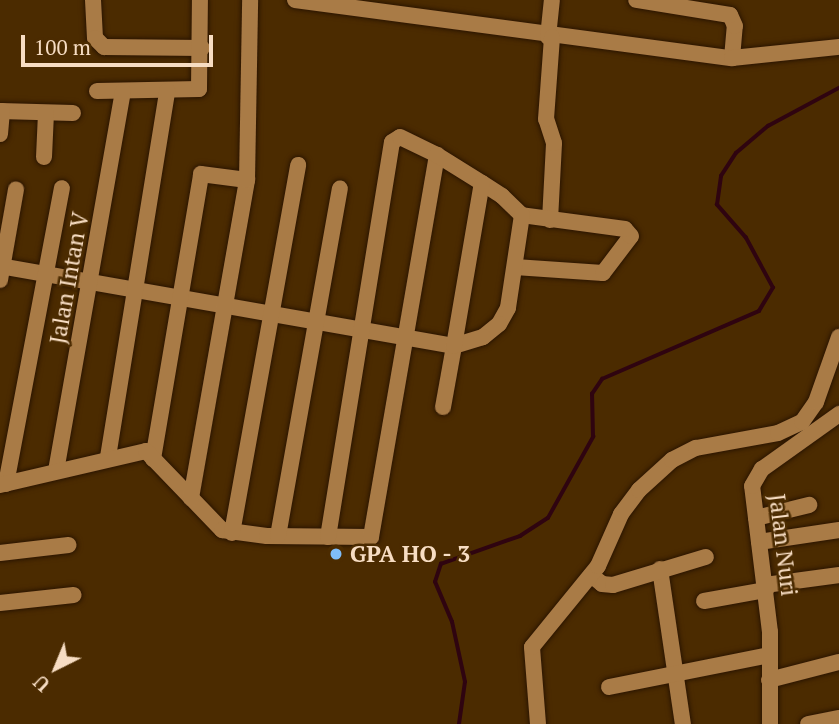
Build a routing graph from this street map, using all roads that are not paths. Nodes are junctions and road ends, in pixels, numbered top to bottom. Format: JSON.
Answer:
{"nodes":[{"id":1,"x":93,"y":0,"type":"edge"},
{"id":2,"x":200,"y":0,"type":"edge"},
{"id":3,"x":250,"y":0,"type":"edge"},
{"id":4,"x":295,"y":0,"type":"edge"},
{"id":5,"x":552,"y":0,"type":"edge"},
{"id":6,"x":636,"y":0,"type":"edge"},
{"id":7,"x":550,"y":37,"type":"junction"},
{"id":8,"x":839,"y":47,"type":"edge"},
{"id":9,"x":202,"y":48,"type":"junction"},
{"id":10,"x":732,"y":58,"type":"junction"},
{"id":11,"x":97,"y":91,"type":"dead end"},
{"id":12,"x":167,"y":91,"type":"junction"},
{"id":13,"x":123,"y":92,"type":"junction"},
{"id":14,"x":1,"y":111,"type":"edge"},
{"id":15,"x":46,"y":113,"type":"junction"},
{"id":16,"x":72,"y":113,"type":"dead end"},
{"id":17,"x":0,"y":134,"type":"edge"},
{"id":18,"x":437,"y":155,"type":"junction"},
{"id":19,"x":44,"y":157,"type":"dead end"},
{"id":20,"x":298,"y":165,"type":"dead end"},
{"id":21,"x":247,"y":180,"type":"junction"},
{"id":22,"x":482,"y":183,"type":"junction"},
{"id":23,"x":62,"y":188,"type":"dead end"},
{"id":24,"x":340,"y":188,"type":"dead end"},
{"id":25,"x":16,"y":189,"type":"dead end"},
{"id":26,"x":522,"y":215,"type":"junction"},
{"id":27,"x":550,"y":220,"type":"junction"},
{"id":28,"x":515,"y":267,"type":"junction"},
{"id":29,"x":1,"y":271,"type":"edge"},
{"id":30,"x":45,"y":272,"type":"junction"},
{"id":31,"x":92,"y":282,"type":"junction"},
{"id":32,"x":135,"y":289,"type":"junction"},
{"id":33,"x":178,"y":296,"type":"junction"},
{"id":34,"x":225,"y":306,"type":"junction"},
{"id":35,"x":273,"y":313,"type":"junction"},
{"id":36,"x":315,"y":321,"type":"junction"},
{"id":37,"x":361,"y":328,"type":"junction"},
{"id":38,"x":839,"y":337,"type":"edge"},
{"id":39,"x":408,"y":339,"type":"junction"},
{"id":40,"x":454,"y":346,"type":"junction"},
{"id":41,"x":443,"y":407,"type":"dead end"},
{"id":42,"x":839,"y":414,"type":"edge"},
{"id":43,"x":796,"y":434,"type":"junction"},
{"id":44,"x":108,"y":457,"type":"junction"},
{"id":45,"x":153,"y":459,"type":"junction"},
{"id":46,"x":56,"y":471,"type":"junction"},
{"id":47,"x":3,"y":485,"type":"edge"},
{"id":48,"x":191,"y":498,"type":"junction"},
{"id":49,"x":809,"y":505,"type":"dead end"},
{"id":50,"x":756,"y":518,"type":"junction"},
{"id":51,"x":839,"y":530,"type":"edge"},
{"id":52,"x":232,"y":533,"type":"junction"},
{"id":53,"x":278,"y":536,"type":"junction"},
{"id":54,"x":328,"y":537,"type":"junction"},
{"id":55,"x":759,"y":542,"type":"junction"},
{"id":56,"x":69,"y":545,"type":"dead end"},
{"id":57,"x":0,"y":553,"type":"edge"},
{"id":58,"x":706,"y":557,"type":"dead end"},
{"id":59,"x":660,"y":569,"type":"junction"},
{"id":60,"x":839,"y":575,"type":"edge"},
{"id":61,"x":593,"y":577,"type":"junction"},
{"id":62,"x":766,"y":588,"type":"junction"},
{"id":63,"x":74,"y":595,"type":"dead end"},
{"id":64,"x":704,"y":601,"type":"dead end"},
{"id":65,"x":0,"y":603,"type":"edge"},
{"id":66,"x":769,"y":655,"type":"junction"},
{"id":67,"x":839,"y":662,"type":"edge"},
{"id":68,"x":676,"y":674,"type":"junction"},
{"id":69,"x":769,"y":680,"type":"junction"},
{"id":70,"x":608,"y":687,"type":"dead end"},
{"id":71,"x":839,"y":718,"type":"edge"},
{"id":72,"x":538,"y":724,"type":"edge"},
{"id":73,"x":683,"y":724,"type":"edge"},
{"id":74,"x":770,"y":724,"type":"edge"},
{"id":75,"x":808,"y":724,"type":"edge"}],
"edges":[{"from":1,"to":9,"type":"street"},
{"from":2,"to":9,"type":"street"},
{"from":3,"to":21,"type":"street"},
{"from":4,"to":7,"type":"street"},
{"from":5,"to":7,"type":"street"},
{"from":6,"to":10,"type":"street"},
{"from":7,"to":10,"type":"street"},
{"from":7,"to":27,"type":"street"},
{"from":8,"to":10,"type":"street"},
{"from":9,"to":12,"type":"street"},
{"from":11,"to":13,"type":"street"},
{"from":12,"to":13,"type":"street"},
{"from":12,"to":32,"type":"street"},
{"from":13,"to":31,"type":"street","name":"Jalan Intan V"},
{"from":14,"to":15,"type":"street"},
{"from":14,"to":17,"type":"street"},
{"from":15,"to":16,"type":"street"},
{"from":15,"to":19,"type":"street"},
{"from":18,"to":22,"type":"street"},
{"from":18,"to":37,"type":"street"},
{"from":18,"to":39,"type":"street"},
{"from":20,"to":35,"type":"street"},
{"from":21,"to":33,"type":"street"},
{"from":21,"to":34,"type":"street"},
{"from":22,"to":26,"type":"street"},
{"from":22,"to":40,"type":"street"},
{"from":23,"to":30,"type":"street"},
{"from":24,"to":36,"type":"street"},
{"from":25,"to":29,"type":"street"},
{"from":26,"to":27,"type":"street"},
{"from":26,"to":28,"type":"street"},
{"from":27,"to":28,"type":"street"},
{"from":28,"to":40,"type":"street"},
{"from":29,"to":30,"type":"street"},
{"from":30,"to":31,"type":"street"},
{"from":30,"to":47,"type":"street"},
{"from":31,"to":32,"type":"street"},
{"from":31,"to":46,"type":"street","name":"Jalan Intan V"},
{"from":32,"to":33,"type":"street"},
{"from":32,"to":44,"type":"street"},
{"from":33,"to":34,"type":"street"},
{"from":33,"to":45,"type":"street"},
{"from":34,"to":35,"type":"street"},
{"from":34,"to":48,"type":"street"},
{"from":35,"to":36,"type":"street"},
{"from":35,"to":52,"type":"street"},
{"from":36,"to":37,"type":"street"},
{"from":36,"to":53,"type":"street"},
{"from":37,"to":39,"type":"street"},
{"from":37,"to":54,"type":"street"},
{"from":38,"to":43,"type":"street"},
{"from":39,"to":40,"type":"street"},
{"from":39,"to":54,"type":"street"},
{"from":40,"to":41,"type":"street"},
{"from":42,"to":43,"type":"street","name":"Jalan Nuri"},
{"from":43,"to":50,"type":"street","name":"Jalan Nuri"},
{"from":43,"to":61,"type":"street"},
{"from":44,"to":45,"type":"street"},
{"from":44,"to":46,"type":"street"},
{"from":45,"to":48,"type":"street"},
{"from":46,"to":47,"type":"street"},
{"from":48,"to":52,"type":"street"},
{"from":49,"to":50,"type":"street"},
{"from":50,"to":55,"type":"street","name":"Jalan Nuri"},
{"from":51,"to":55,"type":"street"},
{"from":52,"to":53,"type":"street"},
{"from":53,"to":54,"type":"street"},
{"from":55,"to":62,"type":"street","name":"Jalan Nuri"},
{"from":56,"to":57,"type":"street"},
{"from":58,"to":59,"type":"street"},
{"from":59,"to":61,"type":"street"},
{"from":59,"to":68,"type":"street"},
{"from":60,"to":62,"type":"street"},
{"from":61,"to":72,"type":"street"},
{"from":62,"to":64,"type":"street"},
{"from":62,"to":66,"type":"street","name":"Jalan Nuri"},
{"from":63,"to":65,"type":"street"},
{"from":66,"to":68,"type":"street"},
{"from":66,"to":69,"type":"street","name":"Jalan Nuri"},
{"from":67,"to":69,"type":"street"},
{"from":68,"to":70,"type":"street"},
{"from":68,"to":73,"type":"street"},
{"from":69,"to":74,"type":"street","name":"Jalan Nuri"},
{"from":71,"to":75,"type":"street"}]}
